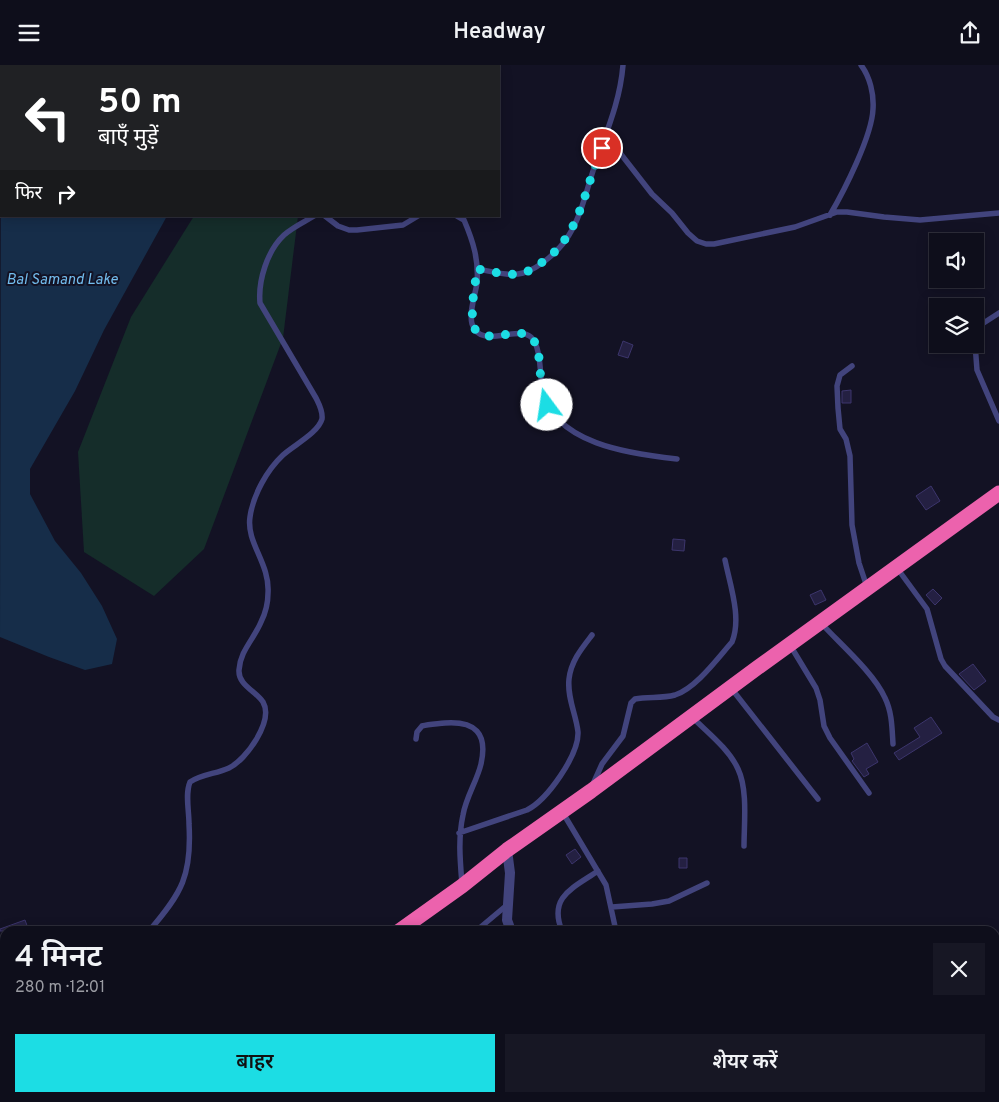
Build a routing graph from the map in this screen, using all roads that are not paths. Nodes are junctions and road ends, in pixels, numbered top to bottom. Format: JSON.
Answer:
{"nodes":[{"id":1,"x":623,"y":65,"type":"edge"},
{"id":2,"x":861,"y":65,"type":"edge"},
{"id":3,"x":606,"y":135,"type":"junction"},
{"id":4,"x":999,"y":213,"type":"edge"},
{"id":5,"x":830,"y":215,"type":"junction"},
{"id":6,"x":312,"y":217,"type":"edge"},
{"id":7,"x":326,"y":217,"type":"edge"},
{"id":8,"x":416,"y":217,"type":"edge"},
{"id":9,"x":460,"y":217,"type":"edge"},
{"id":10,"x":477,"y":269,"type":"junction"},
{"id":11,"x":999,"y":313,"type":"edge"},
{"id":12,"x":984,"y":323,"type":"edge"},
{"id":13,"x":976,"y":353,"type":"edge"},
{"id":14,"x":852,"y":366,"type":"dead end"},
{"id":15,"x":999,"y":421,"type":"edge"},
{"id":16,"x":677,"y":459,"type":"dead end"},
{"id":17,"x":999,"y":493,"type":"edge"},
{"id":18,"x":725,"y":559,"type":"dead end"},
{"id":19,"x":897,"y":568,"type":"junction"},
{"id":20,"x":867,"y":589,"type":"junction"},
{"id":21,"x":821,"y":623,"type":"junction"},
{"id":22,"x":592,"y":635,"type":"dead end"},
{"id":23,"x":790,"y":645,"type":"junction"},
{"id":24,"x":731,"y":688,"type":"junction"},
{"id":25,"x":692,"y":717,"type":"junction"},
{"id":26,"x":999,"y":720,"type":"edge"},
{"id":27,"x":416,"y":739,"type":"dead end"},
{"id":28,"x":893,"y":744,"type":"dead end"},
{"id":29,"x":591,"y":791,"type":"junction"},
{"id":30,"x":868,"y":793,"type":"dead end"},
{"id":31,"x":818,"y":799,"type":"dead end"},
{"id":32,"x":562,"y":811,"type":"junction"},
{"id":33,"x":459,"y":833,"type":"junction"},
{"id":34,"x":744,"y":846,"type":"dead end"},
{"id":35,"x":508,"y":850,"type":"junction"},
{"id":36,"x":598,"y":871,"type":"junction"},
{"id":37,"x":707,"y":883,"type":"dead end"},
{"id":38,"x":462,"y":886,"type":"junction"},
{"id":39,"x":507,"y":905,"type":"junction"},
{"id":40,"x":612,"y":907,"type":"junction"},
{"id":41,"x":153,"y":926,"type":"edge"},
{"id":42,"x":406,"y":926,"type":"edge"},
{"id":43,"x":482,"y":926,"type":"edge"},
{"id":44,"x":509,"y":926,"type":"edge"},
{"id":45,"x":560,"y":926,"type":"edge"},
{"id":46,"x":615,"y":926,"type":"edge"}],
"edges":[{"from":1,"to":3,"type":"lane"},
{"from":2,"to":5,"type":"lane"},
{"from":3,"to":5,"type":"lane"},
{"from":3,"to":10,"type":"lane"},
{"from":4,"to":5,"type":"lane"},
{"from":6,"to":41,"type":"lane"},
{"from":7,"to":8,"type":"lane"},
{"from":9,"to":10,"type":"lane"},
{"from":10,"to":16,"type":"lane"},
{"from":11,"to":12,"type":"lane"},
{"from":13,"to":15,"type":"lane"},
{"from":14,"to":20,"type":"lane"},
{"from":17,"to":19,"type":"highway"},
{"from":18,"to":29,"type":"lane"},
{"from":19,"to":20,"type":"highway"},
{"from":19,"to":26,"type":"lane"},
{"from":20,"to":21,"type":"highway"},
{"from":21,"to":23,"type":"highway"},
{"from":21,"to":28,"type":"lane"},
{"from":22,"to":33,"type":"lane"},
{"from":23,"to":24,"type":"highway"},
{"from":23,"to":30,"type":"lane"},
{"from":24,"to":25,"type":"highway"},
{"from":24,"to":31,"type":"lane"},
{"from":25,"to":29,"type":"highway"},
{"from":25,"to":34,"type":"lane"},
{"from":27,"to":33,"type":"lane"},
{"from":29,"to":32,"type":"highway"},
{"from":32,"to":35,"type":"highway"},
{"from":32,"to":36,"type":"lane"},
{"from":33,"to":38,"type":"lane"},
{"from":35,"to":38,"type":"highway"},
{"from":35,"to":39,"type":"street"},
{"from":36,"to":40,"type":"lane"},
{"from":36,"to":45,"type":"lane"},
{"from":37,"to":40,"type":"lane"},
{"from":38,"to":42,"type":"highway"},
{"from":39,"to":43,"type":"lane"},
{"from":39,"to":44,"type":"street"},
{"from":40,"to":46,"type":"lane"}]}
